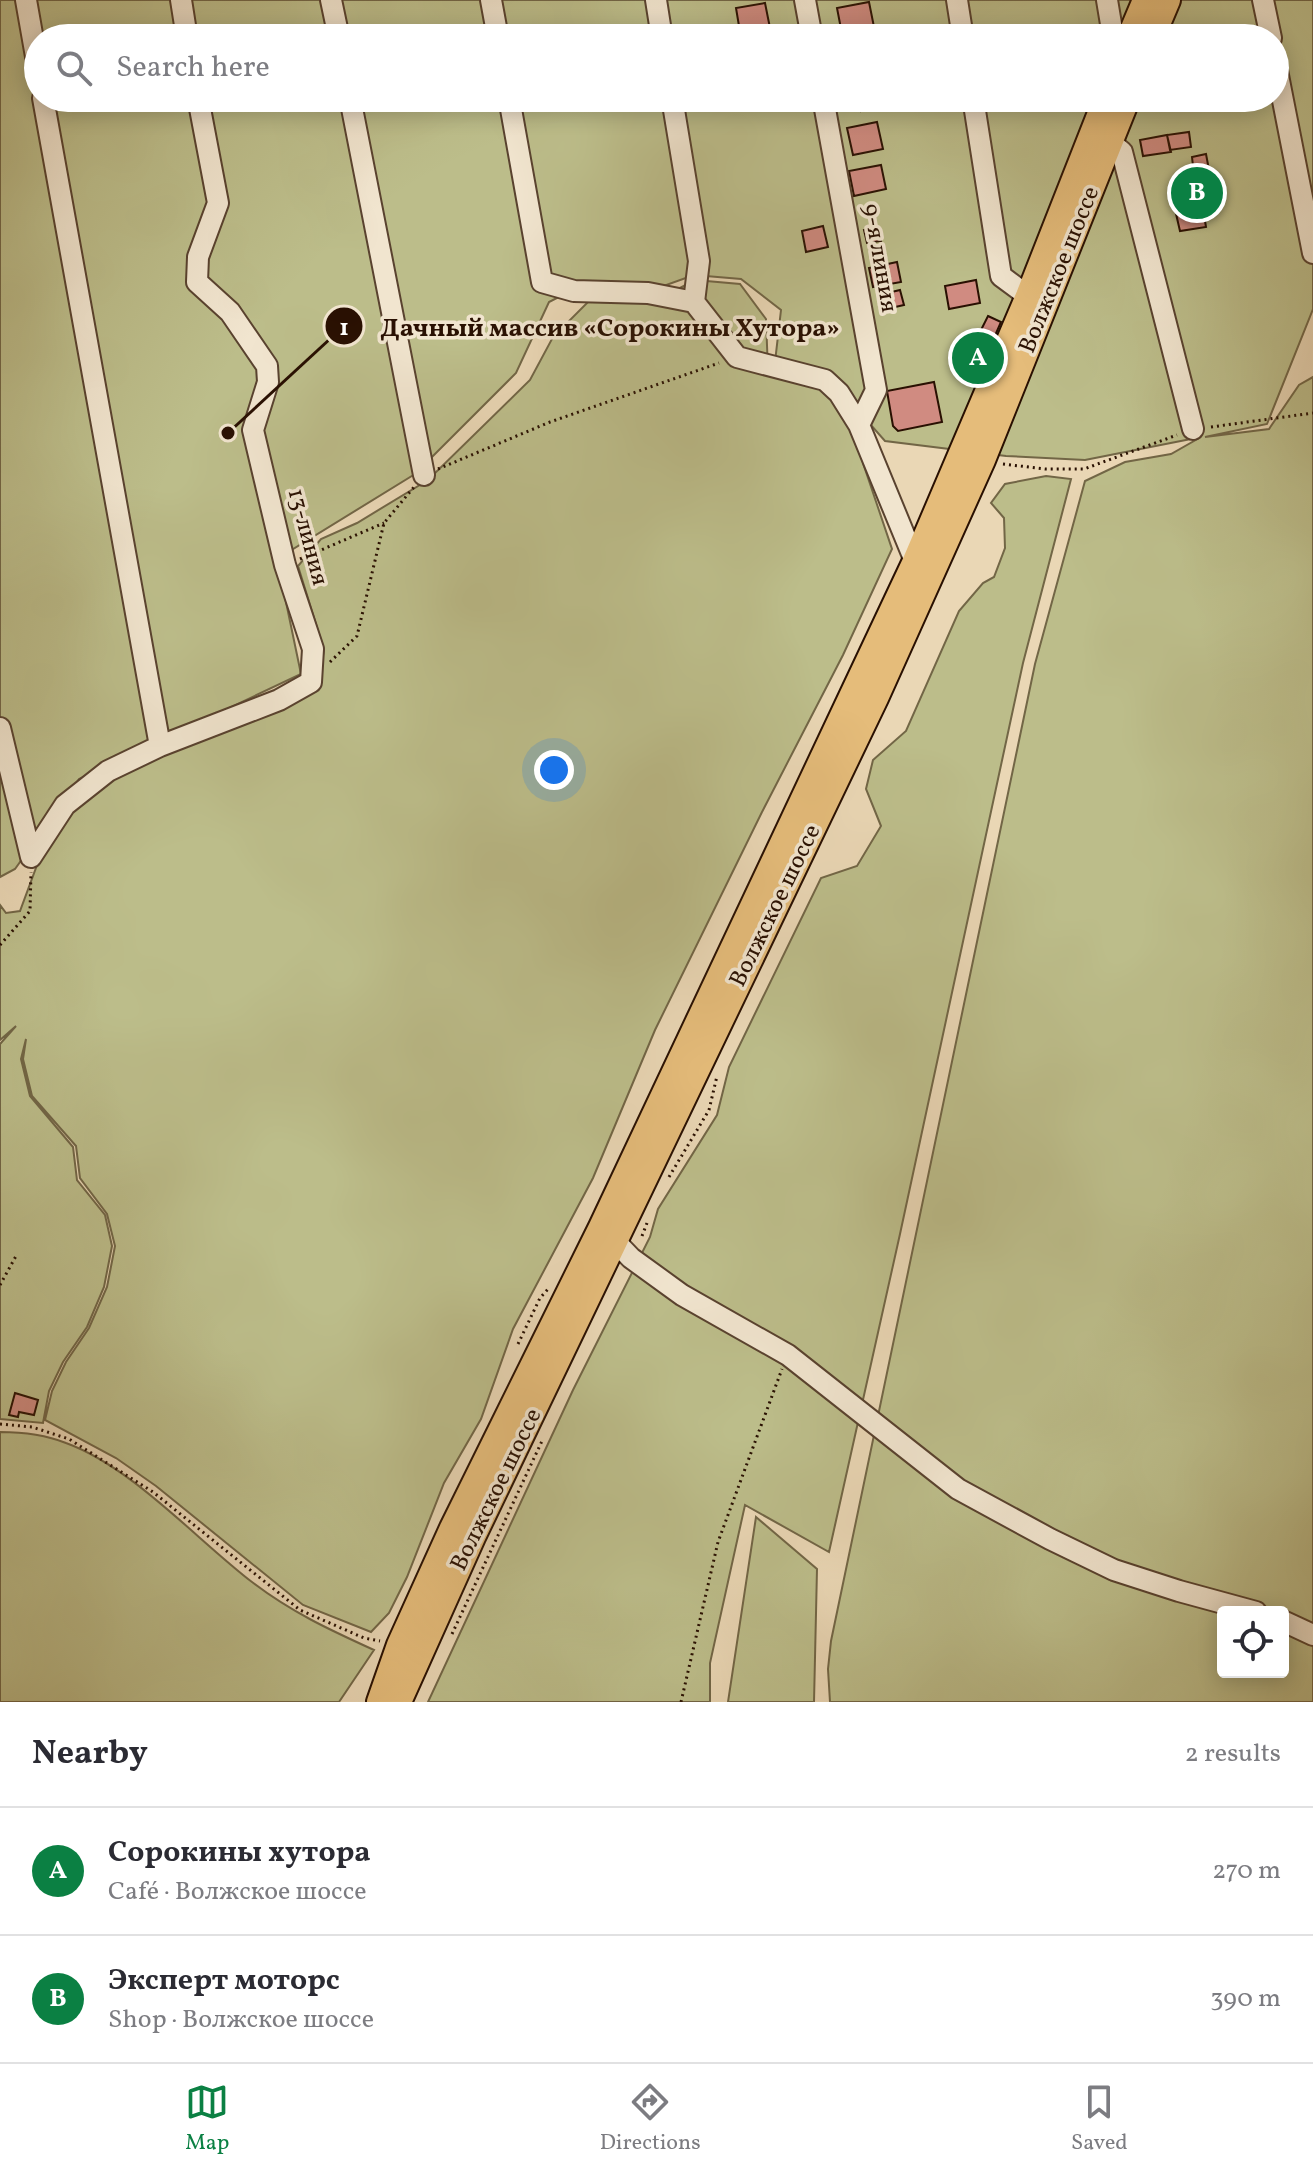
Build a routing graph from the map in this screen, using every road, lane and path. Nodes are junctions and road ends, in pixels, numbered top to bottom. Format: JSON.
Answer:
{"nodes":[{"id":1,"x":26,"y":0,"type":"edge"},
{"id":2,"x":181,"y":0,"type":"edge"},
{"id":3,"x":331,"y":0,"type":"edge"},
{"id":4,"x":491,"y":0,"type":"edge"},
{"id":5,"x":656,"y":0,"type":"edge"},
{"id":6,"x":805,"y":0,"type":"edge"},
{"id":7,"x":957,"y":0,"type":"edge"},
{"id":8,"x":1107,"y":0,"type":"edge"},
{"id":9,"x":1145,"y":0,"type":"edge"},
{"id":10,"x":1168,"y":0,"type":"edge"},
{"id":11,"x":1263,"y":0,"type":"edge"},
{"id":12,"x":30,"y":24,"type":"edge"},
{"id":13,"x":185,"y":24,"type":"edge"},
{"id":14,"x":336,"y":24,"type":"edge"},
{"id":15,"x":495,"y":24,"type":"edge"},
{"id":16,"x":660,"y":24,"type":"edge"},
{"id":17,"x":809,"y":24,"type":"edge"},
{"id":18,"x":961,"y":24,"type":"edge"},
{"id":19,"x":1111,"y":24,"type":"edge"},
{"id":20,"x":1135,"y":24,"type":"edge"},
{"id":21,"x":1158,"y":24,"type":"edge"},
{"id":22,"x":1268,"y":24,"type":"edge"},
{"id":23,"x":46,"y":112,"type":"edge"},
{"id":24,"x":201,"y":112,"type":"edge"},
{"id":25,"x":353,"y":112,"type":"edge"},
{"id":26,"x":512,"y":112,"type":"edge"},
{"id":27,"x":674,"y":112,"type":"edge"},
{"id":28,"x":826,"y":112,"type":"edge"},
{"id":29,"x":975,"y":112,"type":"edge"},
{"id":30,"x":1100,"y":112,"type":"edge"},
{"id":31,"x":1122,"y":112,"type":"edge"},
{"id":32,"x":1285,"y":112,"type":"edge"},
{"id":33,"x":1110,"y":142,"type":"junction"},
{"id":34,"x":1313,"y":253,"type":"edge"},
{"id":35,"x":1028,"y":296,"type":"junction"},
{"id":36,"x":694,"y":302,"type":"junction"},
{"id":37,"x":737,"y":357,"type":"junction"},
{"id":38,"x":1313,"y":413,"type":"edge"},
{"id":39,"x":859,"y":425,"type":"junction"},
{"id":40,"x":1193,"y":429,"type":"junction"},
{"id":41,"x":983,"y":460,"type":"junction"},
{"id":42,"x":424,"y":475,"type":"junction"},
{"id":43,"x":384,"y":523,"type":"junction"},
{"id":44,"x":915,"y":561,"type":"junction"},
{"id":45,"x":285,"y":565,"type":"junction"},
{"id":46,"x":311,"y":682,"type":"junction"},
{"id":47,"x":0,"y":728,"type":"edge"},
{"id":48,"x":160,"y":746,"type":"junction"},
{"id":49,"x":31,"y":857,"type":"junction"},
{"id":50,"x":0,"y":945,"type":"edge"},
{"id":51,"x":608,"y":1234,"type":"junction"},
{"id":52,"x":16,"y":1256,"type":"dead end"},
{"id":53,"x":0,"y":1285,"type":"edge"},
{"id":54,"x":788,"y":1355,"type":"junction"},
{"id":55,"x":0,"y":1424,"type":"edge"},
{"id":56,"x":542,"y":1442,"type":"dead end"},
{"id":57,"x":1234,"y":1606,"type":"edge"},
{"id":58,"x":1289,"y":1624,"type":"edge"},
{"id":59,"x":1313,"y":1635,"type":"edge"},
{"id":60,"x":451,"y":1637,"type":"dead end"},
{"id":61,"x":399,"y":1645,"type":"junction"},
{"id":62,"x":379,"y":1702,"type":"edge"},
{"id":63,"x":399,"y":1702,"type":"edge"},
{"id":64,"x":681,"y":1702,"type":"edge"}],
"edges":[{"from":1,"to":12,"type":"lane"},
{"from":2,"to":13,"type":"lane"},
{"from":3,"to":14,"type":"lane"},
{"from":4,"to":15,"type":"lane"},
{"from":5,"to":16,"type":"lane"},
{"from":6,"to":17,"type":"lane"},
{"from":7,"to":18,"type":"lane"},
{"from":8,"to":19,"type":"lane"},
{"from":9,"to":20,"type":"main road"},
{"from":10,"to":21,"type":"main road"},
{"from":11,"to":22,"type":"lane"},
{"from":23,"to":48,"type":"lane"},
{"from":24,"to":45,"type":"lane","name":"13-линия"},
{"from":25,"to":42,"type":"lane"},
{"from":26,"to":36,"type":"lane"},
{"from":27,"to":36,"type":"lane"},
{"from":28,"to":39,"type":"lane","name":"9-я линия"},
{"from":29,"to":35,"type":"lane"},
{"from":30,"to":35,"type":"main road","name":"Волжское шоссе"},
{"from":31,"to":33,"type":"main road","name":"Волжское шоссе"},
{"from":32,"to":34,"type":"lane"},
{"from":33,"to":40,"type":"lane"},
{"from":33,"to":41,"type":"main road","name":"Волжское шоссе"},
{"from":35,"to":44,"type":"main road","name":"Волжское шоссе"},
{"from":36,"to":37,"type":"lane"},
{"from":37,"to":39,"type":"lane"},
{"from":37,"to":42,"type":"path"},
{"from":38,"to":40,"type":"path"},
{"from":39,"to":44,"type":"lane"},
{"from":40,"to":41,"type":"path"},
{"from":41,"to":51,"type":"main road","name":"Волжское шоссе"},
{"from":42,"to":43,"type":"path"},
{"from":43,"to":45,"type":"path"},
{"from":43,"to":46,"type":"path"},
{"from":44,"to":51,"type":"main road","name":"Волжское шоссе"},
{"from":45,"to":46,"type":"lane","name":"13-линия"},
{"from":46,"to":48,"type":"lane"},
{"from":47,"to":49,"type":"lane"},
{"from":48,"to":49,"type":"lane"},
{"from":49,"to":50,"type":"path"},
{"from":51,"to":54,"type":"lane"},
{"from":51,"to":61,"type":"main road","name":"Волжское шоссе"},
{"from":51,"to":63,"type":"main road","name":"Волжское шоссе"},
{"from":52,"to":53,"type":"path"},
{"from":54,"to":57,"type":"lane"},
{"from":54,"to":64,"type":"path"},
{"from":55,"to":61,"type":"path"},
{"from":56,"to":60,"type":"path"},
{"from":58,"to":59,"type":"lane"},
{"from":61,"to":62,"type":"main road","name":"Волжское шоссе"}]}
